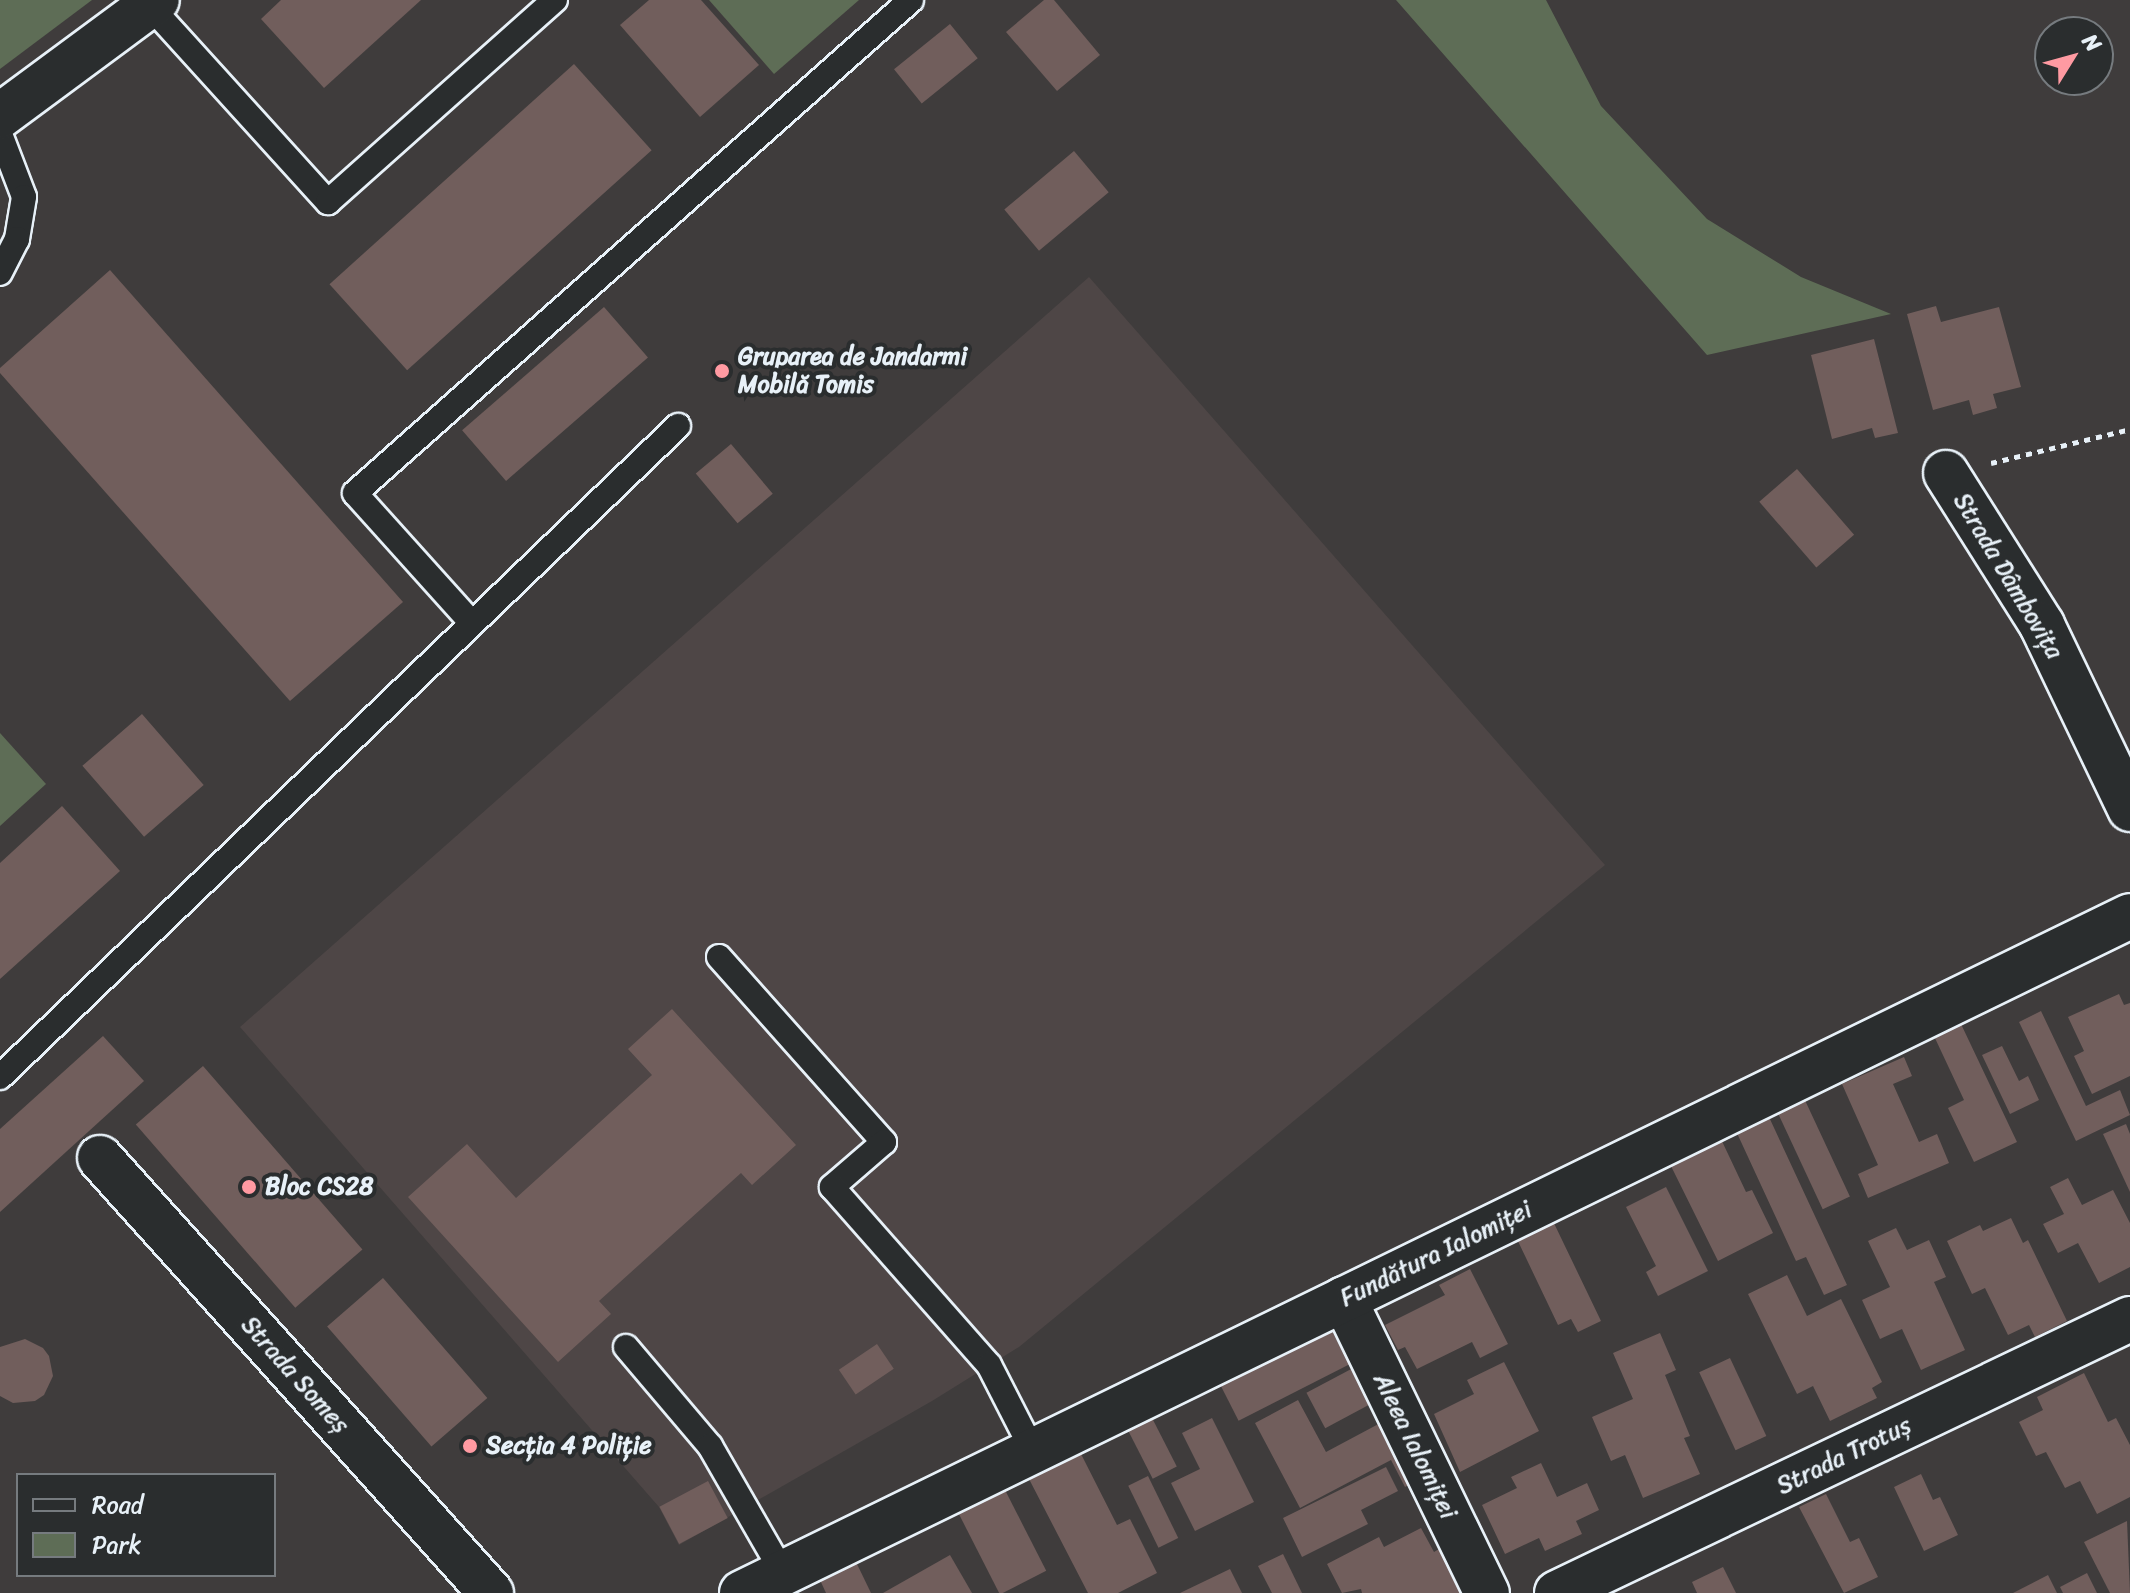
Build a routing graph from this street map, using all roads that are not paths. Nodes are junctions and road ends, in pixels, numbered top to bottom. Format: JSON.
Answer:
{"nodes":[{"id":1,"x":555,"y":0,"type":"edge"},
{"id":2,"x":911,"y":0,"type":"edge"},
{"id":3,"x":154,"y":3,"type":"edge"},
{"id":4,"x":0,"y":116,"type":"edge"},
{"id":5,"x":0,"y":134,"type":"edge"},
{"id":6,"x":0,"y":273,"type":"edge"},
{"id":7,"x":678,"y":426,"type":"dead end"},
{"id":8,"x":1946,"y":473,"type":"road end"},
{"id":9,"x":471,"y":622,"type":"junction"},
{"id":10,"x":2130,"y":809,"type":"edge"},
{"id":11,"x":2130,"y":916,"type":"edge"},
{"id":12,"x":719,"y":957,"type":"dead end"},
{"id":13,"x":0,"y":1077,"type":"edge"},
{"id":14,"x":100,"y":1158,"type":"dead end"},
{"id":15,"x":1344,"y":1299,"type":"junction"},
{"id":16,"x":2130,"y":1319,"type":"edge"},
{"id":17,"x":626,"y":1347,"type":"dead end"},
{"id":18,"x":1033,"y":1451,"type":"junction"},
{"id":19,"x":783,"y":1573,"type":"junction"},
{"id":20,"x":491,"y":1593,"type":"edge"},
{"id":21,"x":742,"y":1593,"type":"edge"},
{"id":22,"x":1487,"y":1593,"type":"edge"},
{"id":23,"x":1557,"y":1593,"type":"edge"}],
"edges":[{"from":1,"to":3,"type":"lane"},
{"from":2,"to":9,"type":"lane"},
{"from":3,"to":4,"type":"street"},
{"from":5,"to":6,"type":"lane"},
{"from":7,"to":9,"type":"lane"},
{"from":8,"to":10,"type":"street","name":"Strada Dâmbovița"},
{"from":9,"to":13,"type":"lane"},
{"from":11,"to":15,"type":"street","name":"Fundătura Ialomiței"},
{"from":12,"to":18,"type":"lane"},
{"from":14,"to":20,"type":"street","name":"Strada Someș"},
{"from":15,"to":18,"type":"street","name":"Fundătura Ialomiței"},
{"from":15,"to":22,"type":"street","name":"Aleea Ialomiței"},
{"from":16,"to":23,"type":"street","name":"Strada Trotuș"},
{"from":17,"to":19,"type":"lane"},
{"from":18,"to":19,"type":"street","name":"Fundătura Ialomiței"},
{"from":19,"to":21,"type":"street","name":"Fundătura Ialomiței"}]}
